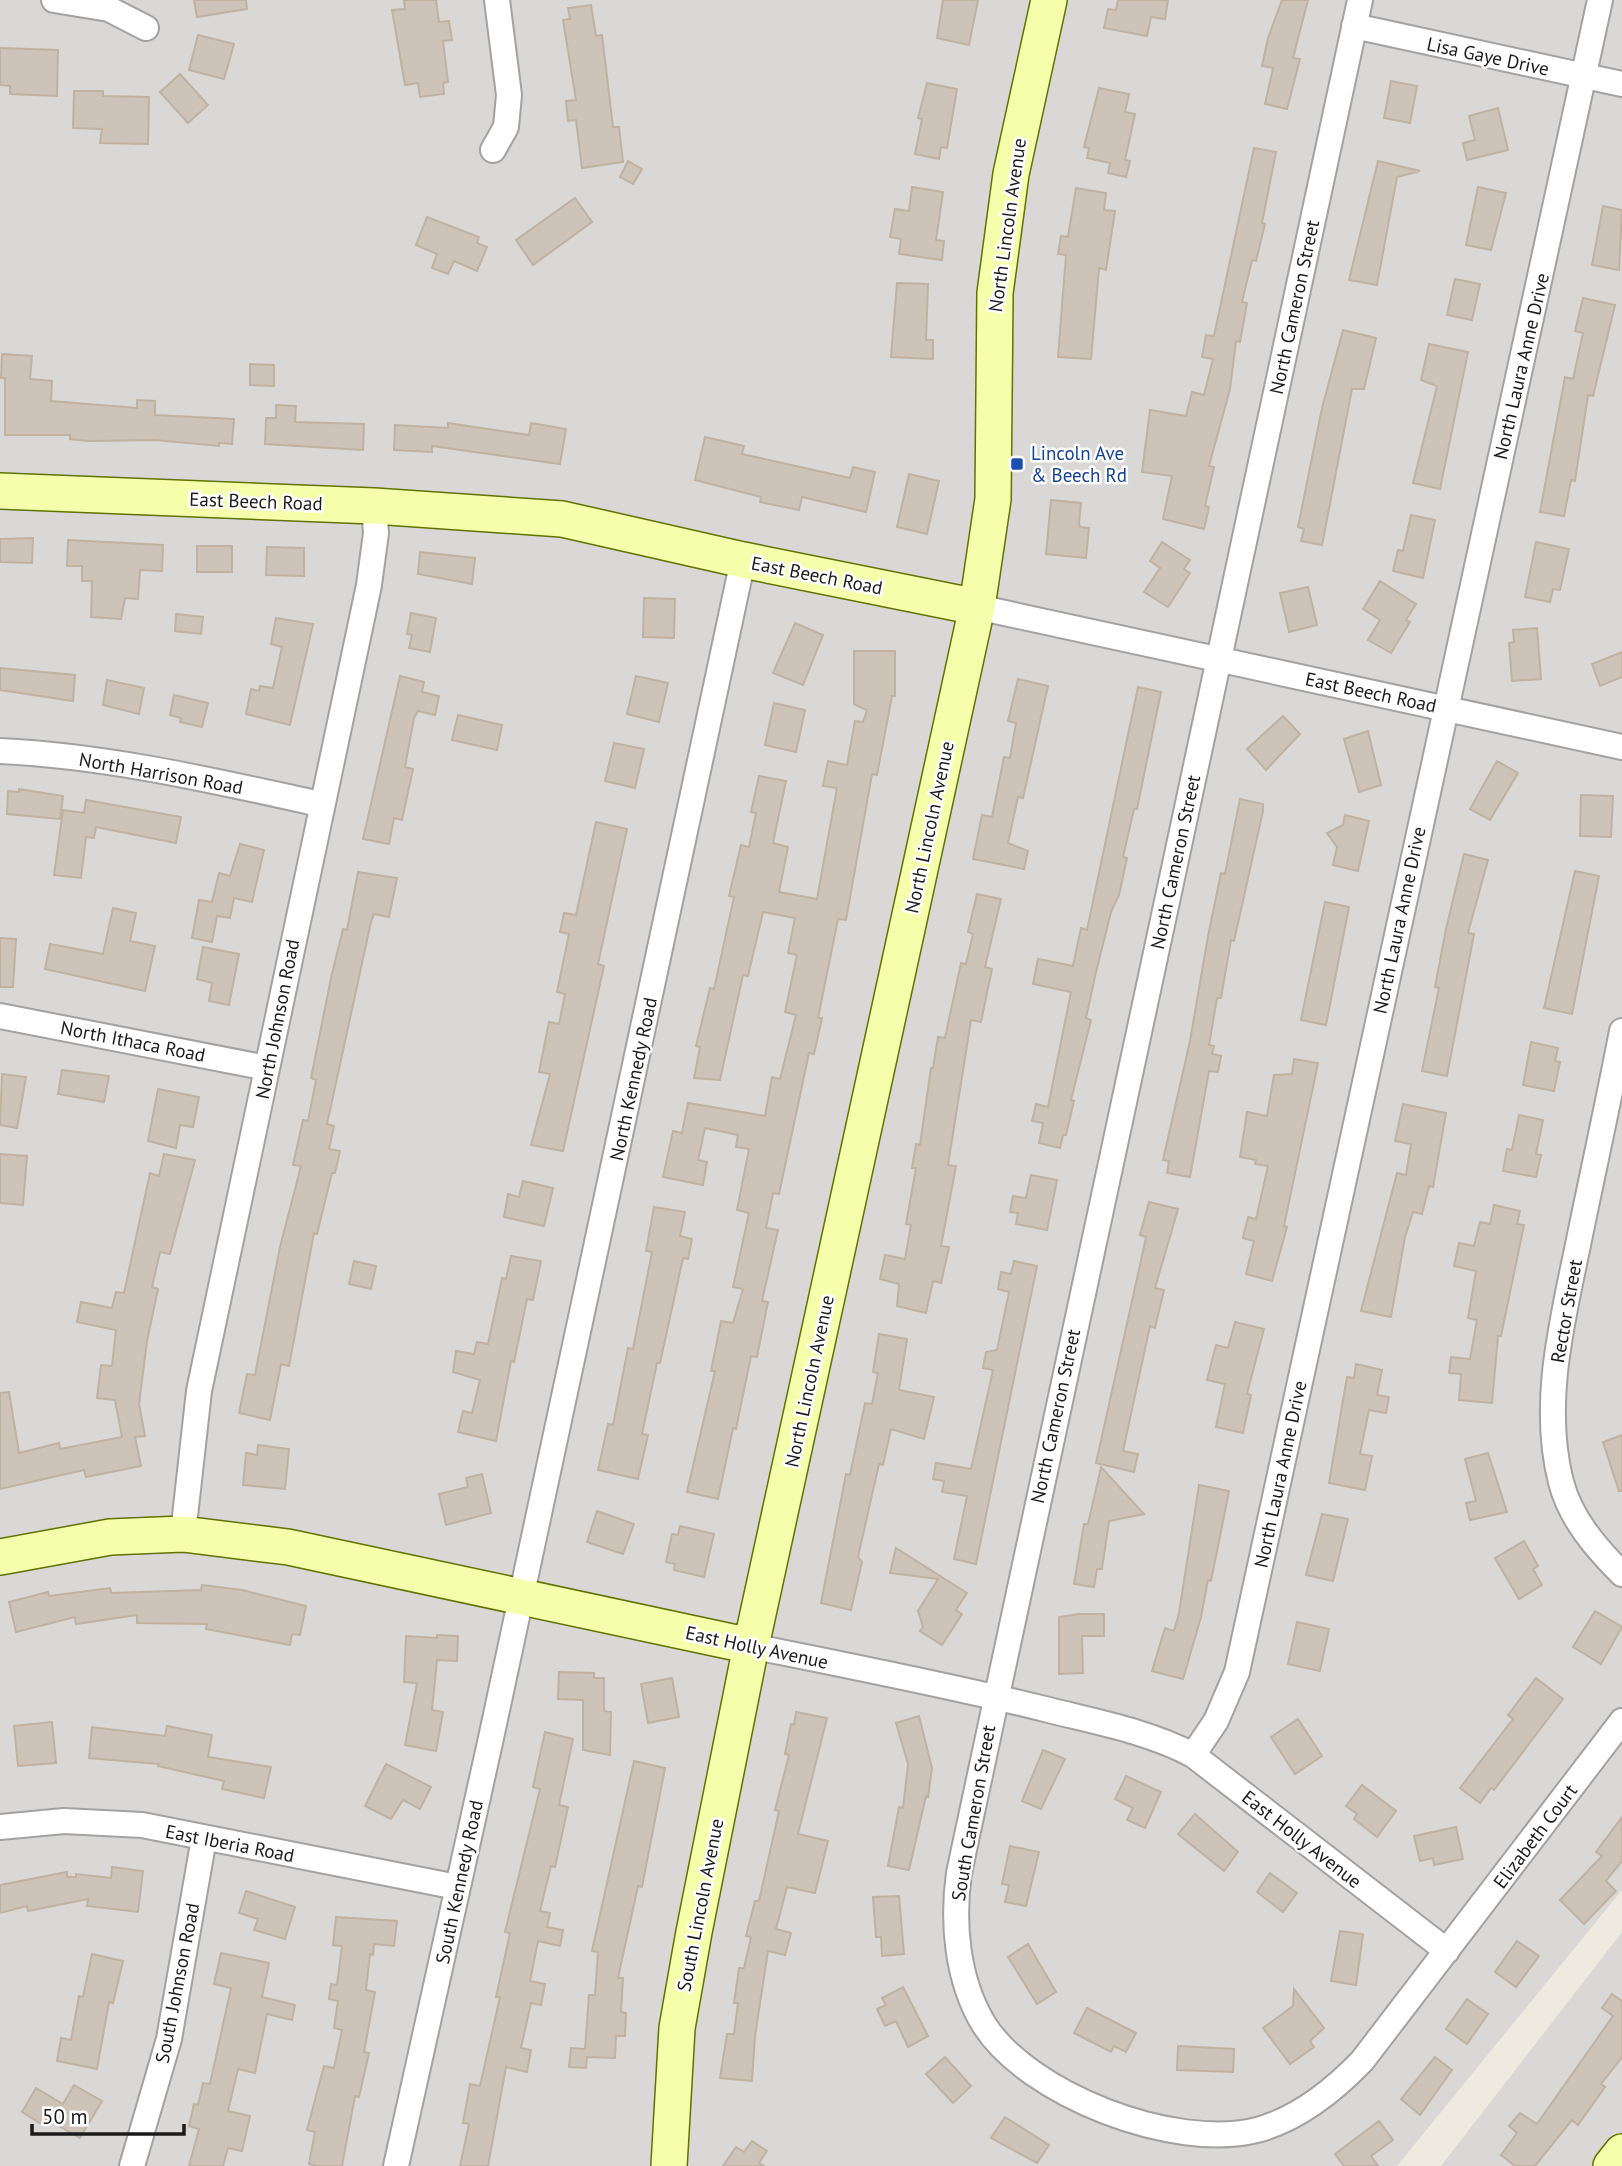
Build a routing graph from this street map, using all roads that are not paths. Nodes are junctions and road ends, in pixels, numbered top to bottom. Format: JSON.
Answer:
{"nodes":[{"id":1,"x":54,"y":0,"type":"edge"},
{"id":2,"x":497,"y":0,"type":"edge"},
{"id":3,"x":1049,"y":0,"type":"edge"},
{"id":4,"x":1360,"y":0,"type":"edge"},
{"id":5,"x":1600,"y":0,"type":"edge"},
{"id":6,"x":1354,"y":26,"type":"junction"},
{"id":7,"x":146,"y":28,"type":"dead end"},
{"id":8,"x":1585,"y":77,"type":"junction"},
{"id":9,"x":1622,"y":84,"type":"edge"},
{"id":10,"x":494,"y":150,"type":"dead end"},
{"id":11,"x":0,"y":491,"type":"edge"},
{"id":12,"x":374,"y":506,"type":"junction"},
{"id":13,"x":743,"y":560,"type":"junction"},
{"id":14,"x":977,"y":607,"type":"junction"},
{"id":15,"x":1219,"y":659,"type":"junction"},
{"id":16,"x":1445,"y":708,"type":"junction"},
{"id":17,"x":1622,"y":747,"type":"edge"},
{"id":18,"x":0,"y":751,"type":"edge"},
{"id":19,"x":320,"y":804,"type":"junction"},
{"id":20,"x":0,"y":1016,"type":"edge"},
{"id":21,"x":1621,"y":1045,"type":"edge"},
{"id":22,"x":267,"y":1068,"type":"junction"},
{"id":23,"x":184,"y":1534,"type":"junction"},
{"id":24,"x":0,"y":1557,"type":"edge"},
{"id":25,"x":1622,"y":1574,"type":"edge"},
{"id":26,"x":521,"y":1597,"type":"junction"},
{"id":27,"x":751,"y":1646,"type":"junction"},
{"id":28,"x":995,"y":1697,"type":"junction"},
{"id":29,"x":1622,"y":1721,"type":"edge"},
{"id":30,"x":1193,"y":1755,"type":"junction"},
{"id":31,"x":0,"y":1827,"type":"edge"},
{"id":32,"x":204,"y":1838,"type":"junction"},
{"id":33,"x":457,"y":1887,"type":"junction"},
{"id":34,"x":1447,"y":1951,"type":"junction"},
{"id":35,"x":1622,"y":2152,"type":"edge"},
{"id":36,"x":132,"y":2166,"type":"edge"},
{"id":37,"x":396,"y":2166,"type":"edge"},
{"id":38,"x":669,"y":2166,"type":"edge"},
{"id":39,"x":1611,"y":2166,"type":"edge"}],
"edges":[{"from":1,"to":7,"type":"street"},
{"from":2,"to":10,"type":"street"},
{"from":3,"to":14,"type":"street","name":"North Lincoln Avenue"},
{"from":4,"to":6,"type":"street","name":"North Cameron Street"},
{"from":5,"to":8,"type":"street","name":"North Laura Anne Drive"},
{"from":6,"to":8,"type":"street","name":"Lisa Gaye Drive"},
{"from":6,"to":15,"type":"street","name":"North Cameron Street"},
{"from":8,"to":9,"type":"street","name":"Lisa Gaye Drive"},
{"from":8,"to":16,"type":"street","name":"North Laura Anne Drive"},
{"from":11,"to":12,"type":"street","name":"East Beech Road"},
{"from":12,"to":13,"type":"street","name":"East Beech Road"},
{"from":12,"to":19,"type":"street","name":"North Johnson Road"},
{"from":13,"to":14,"type":"street","name":"East Beech Road"},
{"from":13,"to":26,"type":"street","name":"North Kennedy Road"},
{"from":14,"to":15,"type":"street","name":"East Beech Road"},
{"from":14,"to":27,"type":"street","name":"North Lincoln Avenue"},
{"from":15,"to":16,"type":"street","name":"East Beech Road"},
{"from":15,"to":28,"type":"street","name":"North Cameron Street"},
{"from":16,"to":17,"type":"street","name":"East Beech Road"},
{"from":16,"to":30,"type":"street","name":"North Laura Anne Drive"},
{"from":18,"to":19,"type":"street","name":"North Harrison Road"},
{"from":19,"to":22,"type":"street","name":"North Johnson Road"},
{"from":20,"to":22,"type":"street","name":"North Ithaca Road"},
{"from":21,"to":25,"type":"street","name":"Rector Street"},
{"from":22,"to":23,"type":"street","name":"North Johnson Road"},
{"from":23,"to":24,"type":"street","name":"East Holly Avenue"},
{"from":23,"to":26,"type":"street","name":"East Holly Avenue"},
{"from":26,"to":27,"type":"street","name":"East Holly Avenue"},
{"from":26,"to":33,"type":"street","name":"South Kennedy Road"},
{"from":27,"to":28,"type":"street","name":"East Holly Avenue"},
{"from":27,"to":38,"type":"street","name":"South Lincoln Avenue"},
{"from":28,"to":30,"type":"street","name":"East Holly Avenue"},
{"from":28,"to":34,"type":"street","name":"South Cameron Street"},
{"from":29,"to":34,"type":"street","name":"Elizabeth Court"},
{"from":30,"to":34,"type":"street","name":"East Holly Avenue"},
{"from":31,"to":32,"type":"street","name":"East Iberia Road"},
{"from":32,"to":33,"type":"street","name":"East Iberia Road"},
{"from":32,"to":36,"type":"street","name":"South Johnson Road"},
{"from":33,"to":37,"type":"street","name":"South Kennedy Road"},
{"from":35,"to":39,"type":"street"}]}
